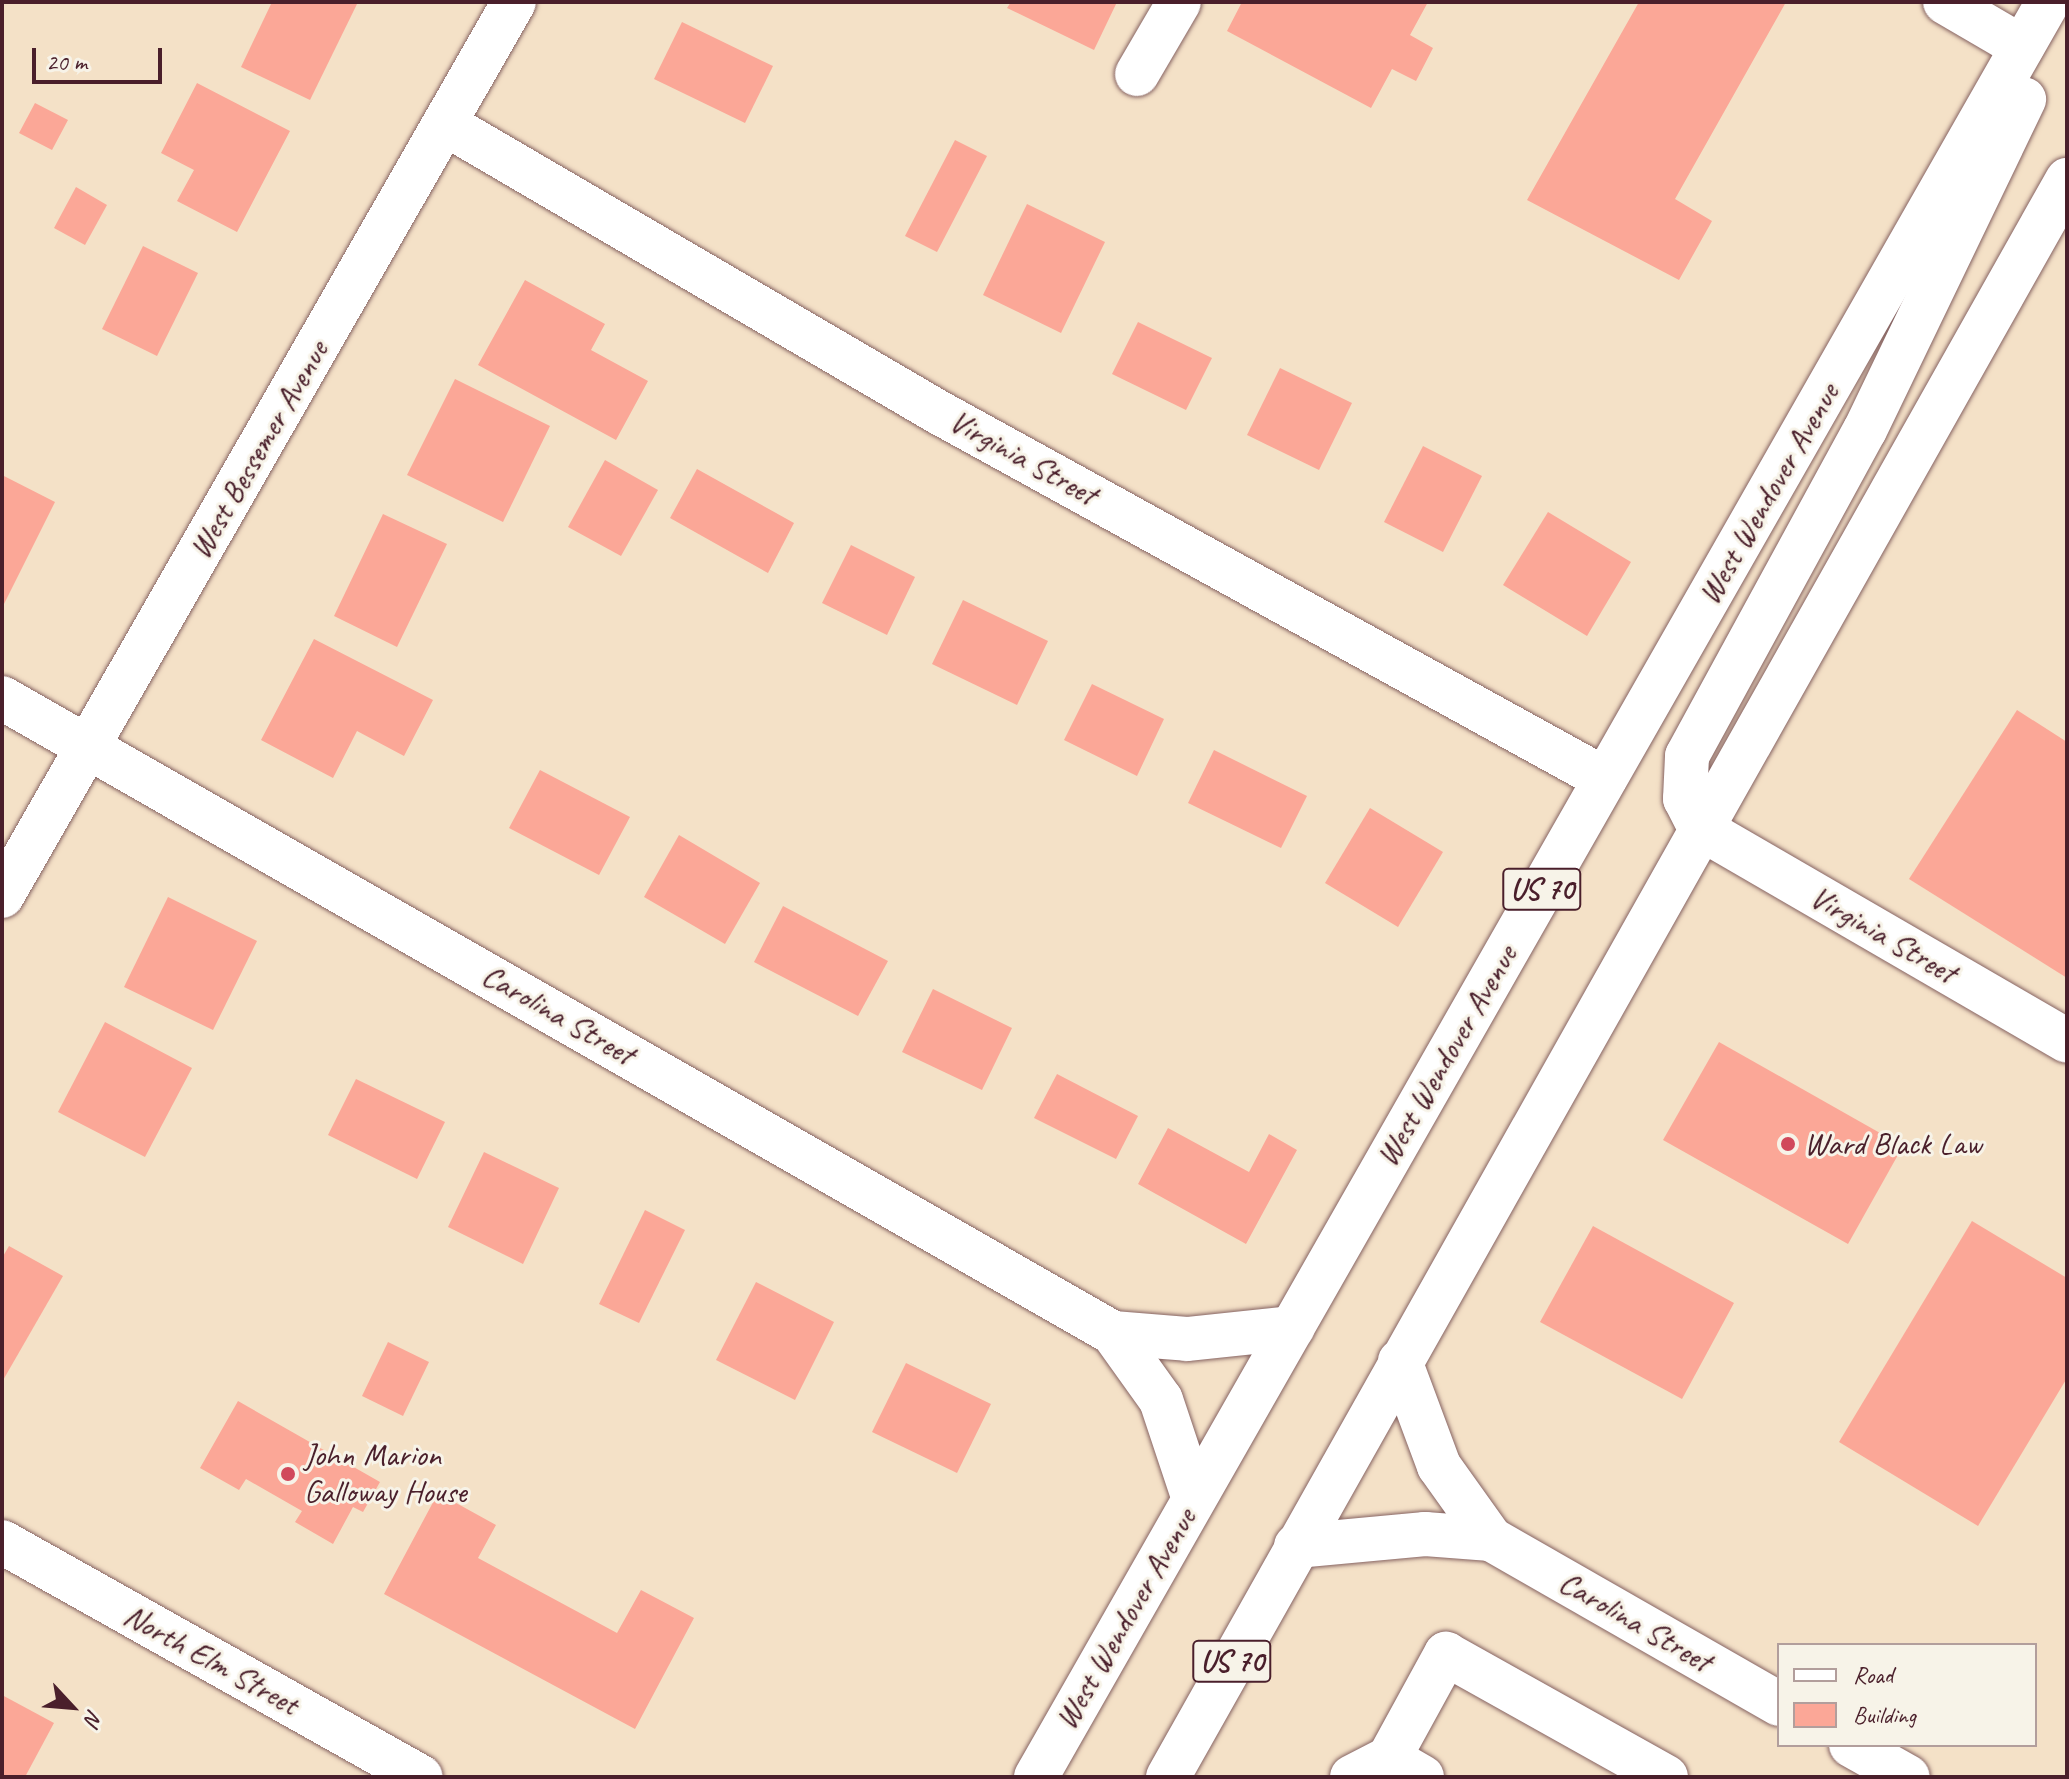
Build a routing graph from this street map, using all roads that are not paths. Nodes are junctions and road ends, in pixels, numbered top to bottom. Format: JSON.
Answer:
{"nodes":[{"id":1,"x":514,"y":2,"type":"edge"},
{"id":2,"x":1179,"y":2,"type":"edge"},
{"id":3,"x":1945,"y":2,"type":"edge"},
{"id":4,"x":2048,"y":2,"type":"edge"},
{"id":5,"x":2067,"y":10,"type":"edge"},
{"id":6,"x":2022,"y":47,"type":"junction"},
{"id":7,"x":1137,"y":74,"type":"dead end"},
{"id":8,"x":447,"y":125,"type":"junction"},
{"id":9,"x":2067,"y":180,"type":"edge"},
{"id":10,"x":2,"y":698,"type":"edge"},
{"id":11,"x":88,"y":746,"type":"junction"},
{"id":12,"x":1605,"y":779,"type":"junction"},
{"id":13,"x":1700,"y":828,"type":"junction"},
{"id":14,"x":2,"y":896,"type":"edge"},
{"id":15,"x":2067,"y":1041,"type":"edge"},
{"id":16,"x":1292,"y":1328,"type":"junction"},
{"id":17,"x":1113,"y":1333,"type":"junction"},
{"id":18,"x":1400,"y":1361,"type":"junction"},
{"id":19,"x":1194,"y":1499,"type":"junction"},
{"id":20,"x":1491,"y":1539,"type":"junction"},
{"id":21,"x":2,"y":1542,"type":"edge"},
{"id":22,"x":1296,"y":1546,"type":"junction"},
{"id":23,"x":1777,"y":1703,"type":"edge"},
{"id":24,"x":1855,"y":1747,"type":"edge"},
{"id":25,"x":1387,"y":1771,"type":"edge"},
{"id":26,"x":420,"y":1777,"type":"edge"},
{"id":27,"x":1036,"y":1777,"type":"edge"},
{"id":28,"x":1168,"y":1777,"type":"edge"},
{"id":29,"x":1666,"y":1777,"type":"edge"},
{"id":30,"x":1908,"y":1777,"type":"edge"}],
"edges":[{"from":1,"to":8,"type":"main road","name":"West Bessemer Avenue"},
{"from":2,"to":7,"type":"main road"},
{"from":3,"to":6,"type":"main road"},
{"from":4,"to":6,"type":"main road","name":"West Wendover Avenue","number":"US 70"},
{"from":5,"to":13,"type":"main road"},
{"from":6,"to":12,"type":"main road","name":"West Wendover Avenue","number":"US 70"},
{"from":8,"to":11,"type":"main road","name":"West Bessemer Avenue"},
{"from":8,"to":12,"type":"main road","name":"Virginia Street"},
{"from":9,"to":13,"type":"main road","number":"US 70"},
{"from":10,"to":11,"type":"main road","name":"Carolina Street"},
{"from":11,"to":14,"type":"main road","name":"West Bessemer Avenue"},
{"from":11,"to":17,"type":"main road","name":"Carolina Street"},
{"from":12,"to":16,"type":"main road","name":"West Wendover Avenue","number":"US 70"},
{"from":13,"to":15,"type":"main road","name":"Virginia Street"},
{"from":13,"to":18,"type":"main road","number":"US 70"},
{"from":16,"to":17,"type":"main road","name":"Carolina Street"},
{"from":16,"to":19,"type":"main road","name":"West Wendover Avenue","number":"US 70"},
{"from":17,"to":19,"type":"main road","name":"Carolina Street"},
{"from":18,"to":20,"type":"main road","name":"Carolina Street"},
{"from":18,"to":22,"type":"main road","number":"US 70"},
{"from":19,"to":27,"type":"main road","name":"West Wendover Avenue","number":"US 70"},
{"from":20,"to":22,"type":"main road","name":"Carolina Street"},
{"from":20,"to":23,"type":"main road","name":"Carolina Street"},
{"from":21,"to":26,"type":"main road","name":"North Elm Street"},
{"from":22,"to":28,"type":"main road","number":"US 70"},
{"from":24,"to":30,"type":"main road"},
{"from":25,"to":29,"type":"main road"}]}
